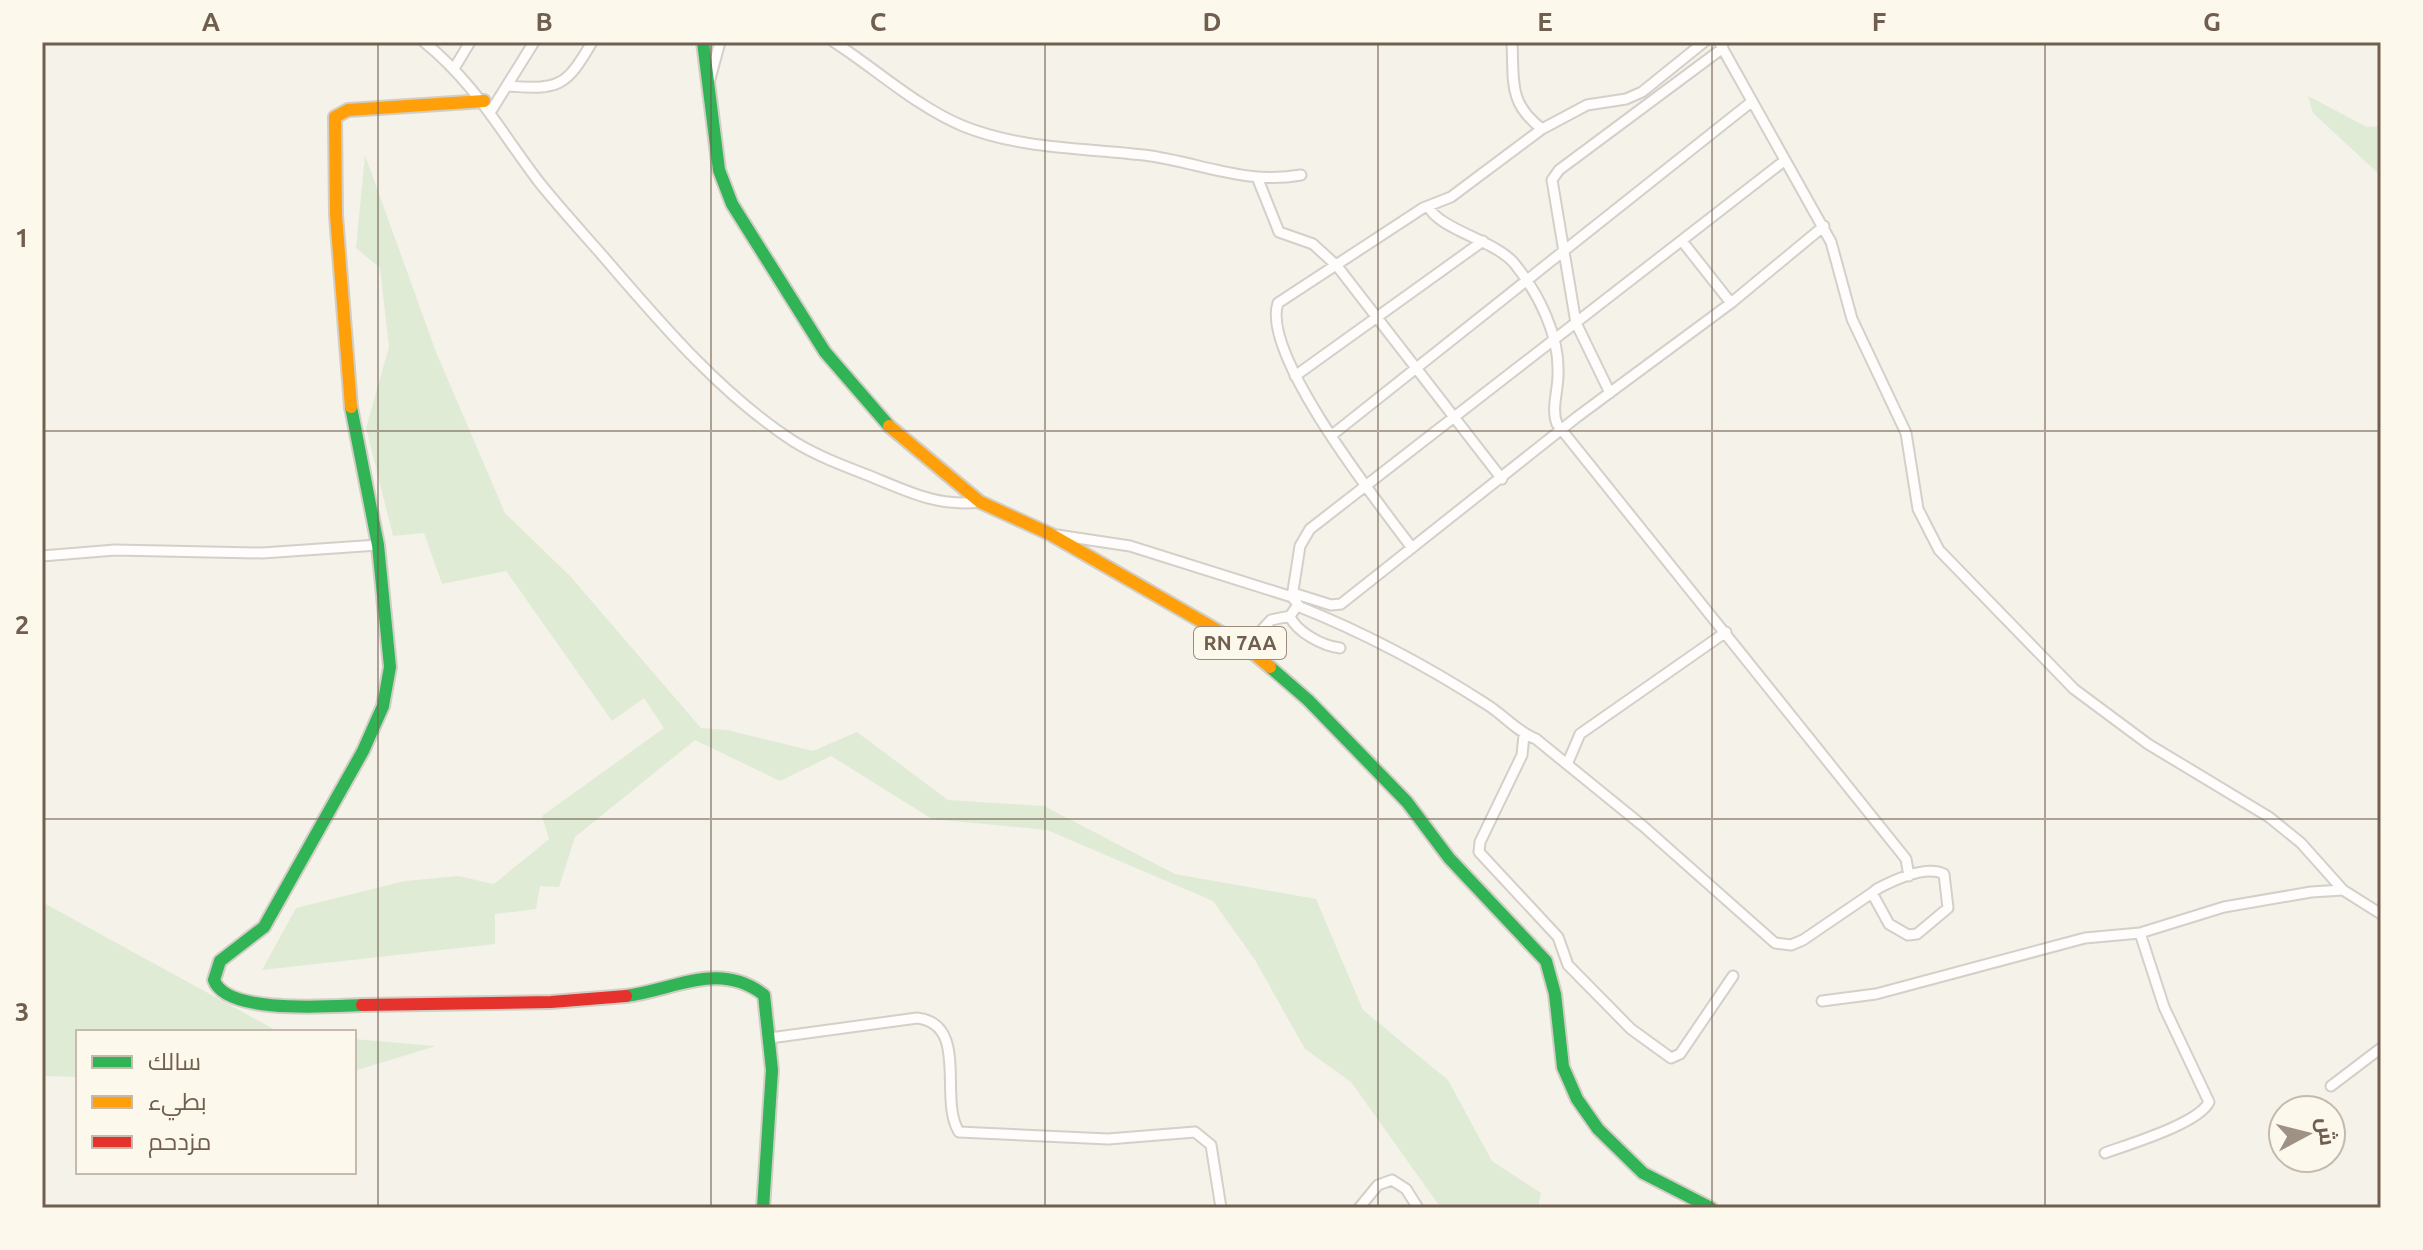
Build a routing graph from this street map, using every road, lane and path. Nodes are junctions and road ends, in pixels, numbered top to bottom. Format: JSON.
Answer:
{"nodes":[{"id":1,"x":424,"y":42,"type":"edge"},
{"id":2,"x":470,"y":42,"type":"edge"},
{"id":3,"x":534,"y":42,"type":"edge"},
{"id":4,"x":592,"y":42,"type":"edge"},
{"id":5,"x":703,"y":42,"type":"edge"},
{"id":6,"x":720,"y":42,"type":"edge"},
{"id":7,"x":834,"y":42,"type":"edge"},
{"id":8,"x":1512,"y":42,"type":"edge"},
{"id":9,"x":1704,"y":42,"type":"edge"},
{"id":10,"x":1721,"y":45,"type":"edge"},
{"id":11,"x":455,"y":67,"type":"junction"},
{"id":12,"x":507,"y":86,"type":"junction"},
{"id":13,"x":708,"y":86,"type":"junction"},
{"id":14,"x":1750,"y":103,"type":"junction"},
{"id":15,"x":488,"y":106,"type":"junction"},
{"id":16,"x":1542,"y":129,"type":"junction"},
{"id":17,"x":1784,"y":161,"type":"junction"},
{"id":18,"x":1301,"y":175,"type":"dead end"},
{"id":19,"x":1257,"y":177,"type":"junction"},
{"id":20,"x":1428,"y":206,"type":"junction"},
{"id":21,"x":1824,"y":226,"type":"junction"},
{"id":22,"x":1483,"y":241,"type":"junction"},
{"id":23,"x":1682,"y":241,"type":"junction"},
{"id":24,"x":1563,"y":252,"type":"junction"},
{"id":25,"x":1337,"y":266,"type":"junction"},
{"id":26,"x":1527,"y":283,"type":"junction"},
{"id":27,"x":1731,"y":303,"type":"junction"},
{"id":28,"x":1378,"y":318,"type":"junction"},
{"id":29,"x":1576,"y":323,"type":"junction"},
{"id":30,"x":1556,"y":338,"type":"junction"},
{"id":31,"x":1417,"y":369,"type":"junction"},
{"id":32,"x":1295,"y":376,"type":"junction"},
{"id":33,"x":1610,"y":393,"type":"junction"},
{"id":34,"x":1454,"y":417,"type":"junction"},
{"id":35,"x":1562,"y":430,"type":"junction"},
{"id":36,"x":1332,"y":435,"type":"junction"},
{"id":37,"x":1502,"y":479,"type":"junction"},
{"id":38,"x":1365,"y":486,"type":"junction"},
{"id":39,"x":980,"y":502,"type":"junction"},
{"id":40,"x":1050,"y":534,"type":"junction"},
{"id":41,"x":378,"y":545,"type":"junction"},
{"id":42,"x":1412,"y":548,"type":"junction"},
{"id":43,"x":42,"y":556,"type":"edge"},
{"id":44,"x":1294,"y":599,"type":"junction"},
{"id":45,"x":1290,"y":616,"type":"junction"},
{"id":46,"x":1726,"y":632,"type":"junction"},
{"id":47,"x":1246,"y":647,"type":"junction"},
{"id":48,"x":1340,"y":648,"type":"dead end"},
{"id":49,"x":1524,"y":735,"type":"junction"},
{"id":50,"x":1568,"y":762,"type":"junction"},
{"id":51,"x":1909,"y":876,"type":"junction"},
{"id":52,"x":2343,"y":890,"type":"junction"},
{"id":53,"x":1872,"y":893,"type":"junction"},
{"id":54,"x":2381,"y":914,"type":"edge"},
{"id":55,"x":2140,"y":933,"type":"junction"},
{"id":56,"x":1562,"y":953,"type":"junction"},
{"id":57,"x":1546,"y":961,"type":"junction"},
{"id":58,"x":1733,"y":976,"type":"dead end"},
{"id":59,"x":1822,"y":1001,"type":"dead end"},
{"id":60,"x":770,"y":1038,"type":"junction"},
{"id":61,"x":2381,"y":1048,"type":"edge"},
{"id":62,"x":2331,"y":1086,"type":"dead end"},
{"id":63,"x":2105,"y":1153,"type":"dead end"},
{"id":64,"x":763,"y":1208,"type":"edge"},
{"id":65,"x":1221,"y":1208,"type":"edge"},
{"id":66,"x":1359,"y":1208,"type":"edge"},
{"id":67,"x":1418,"y":1208,"type":"edge"},
{"id":68,"x":1711,"y":1208,"type":"edge"}],
"edges":[{"from":1,"to":11,"type":"street"},
{"from":2,"to":11,"type":"street"},
{"from":3,"to":12,"type":"street"},
{"from":4,"to":12,"type":"street"},
{"from":5,"to":13,"type":"street","number":"RN 7AA"},
{"from":6,"to":13,"type":"street"},
{"from":7,"to":19,"type":"street"},
{"from":8,"to":16,"type":"street"},
{"from":9,"to":16,"type":"street"},
{"from":10,"to":14,"type":"street"},
{"from":10,"to":24,"type":"street"},
{"from":11,"to":15,"type":"street"},
{"from":12,"to":15,"type":"street"},
{"from":13,"to":39,"type":"street","number":"RN 7AA"},
{"from":14,"to":17,"type":"street"},
{"from":14,"to":24,"type":"street"},
{"from":15,"to":39,"type":"street"},
{"from":15,"to":41,"type":"street"},
{"from":16,"to":20,"type":"street"},
{"from":17,"to":21,"type":"street"},
{"from":17,"to":23,"type":"street"},
{"from":18,"to":19,"type":"street"},
{"from":19,"to":25,"type":"street"},
{"from":20,"to":22,"type":"street"},
{"from":20,"to":25,"type":"street"},
{"from":21,"to":27,"type":"street"},
{"from":21,"to":52,"type":"street"},
{"from":22,"to":26,"type":"street"},
{"from":22,"to":28,"type":"street"},
{"from":23,"to":27,"type":"street"},
{"from":23,"to":29,"type":"street"},
{"from":24,"to":26,"type":"street"},
{"from":24,"to":29,"type":"street"},
{"from":25,"to":28,"type":"street"},
{"from":25,"to":32,"type":"street"},
{"from":26,"to":30,"type":"street"},
{"from":26,"to":31,"type":"street"},
{"from":27,"to":33,"type":"street"},
{"from":28,"to":31,"type":"street"},
{"from":28,"to":32,"type":"street"},
{"from":29,"to":30,"type":"street"},
{"from":29,"to":33,"type":"street"},
{"from":30,"to":34,"type":"street"},
{"from":30,"to":35,"type":"street"},
{"from":31,"to":34,"type":"street"},
{"from":31,"to":36,"type":"street"},
{"from":32,"to":36,"type":"street"},
{"from":33,"to":35,"type":"street"},
{"from":34,"to":37,"type":"street"},
{"from":34,"to":38,"type":"street"},
{"from":35,"to":37,"type":"street"},
{"from":35,"to":46,"type":"street"},
{"from":36,"to":38,"type":"street"},
{"from":37,"to":42,"type":"street"},
{"from":38,"to":42,"type":"street"},
{"from":38,"to":44,"type":"street"},
{"from":39,"to":40,"type":"street","number":"RN 7AA"},
{"from":40,"to":44,"type":"street"},
{"from":40,"to":47,"type":"street","number":"RN 7AA"},
{"from":41,"to":43,"type":"street"},
{"from":41,"to":60,"type":"street"},
{"from":42,"to":44,"type":"street"},
{"from":44,"to":45,"type":"street"},
{"from":44,"to":49,"type":"street"},
{"from":45,"to":47,"type":"street"},
{"from":45,"to":48,"type":"street"},
{"from":46,"to":50,"type":"street"},
{"from":46,"to":51,"type":"street"},
{"from":47,"to":57,"type":"street","number":"RN 7AA"},
{"from":49,"to":50,"type":"street"},
{"from":49,"to":56,"type":"street"},
{"from":50,"to":53,"type":"street"},
{"from":51,"to":53,"type":"street"},
{"from":51,"to":53,"type":"street"},
{"from":52,"to":54,"type":"street"},
{"from":52,"to":55,"type":"street"},
{"from":55,"to":59,"type":"street"},
{"from":55,"to":63,"type":"street"},
{"from":56,"to":57,"type":"street"},
{"from":56,"to":58,"type":"street"},
{"from":57,"to":68,"type":"street"},
{"from":60,"to":64,"type":"street"},
{"from":60,"to":65,"type":"street"},
{"from":61,"to":62,"type":"street"},
{"from":66,"to":67,"type":"street"}]}
